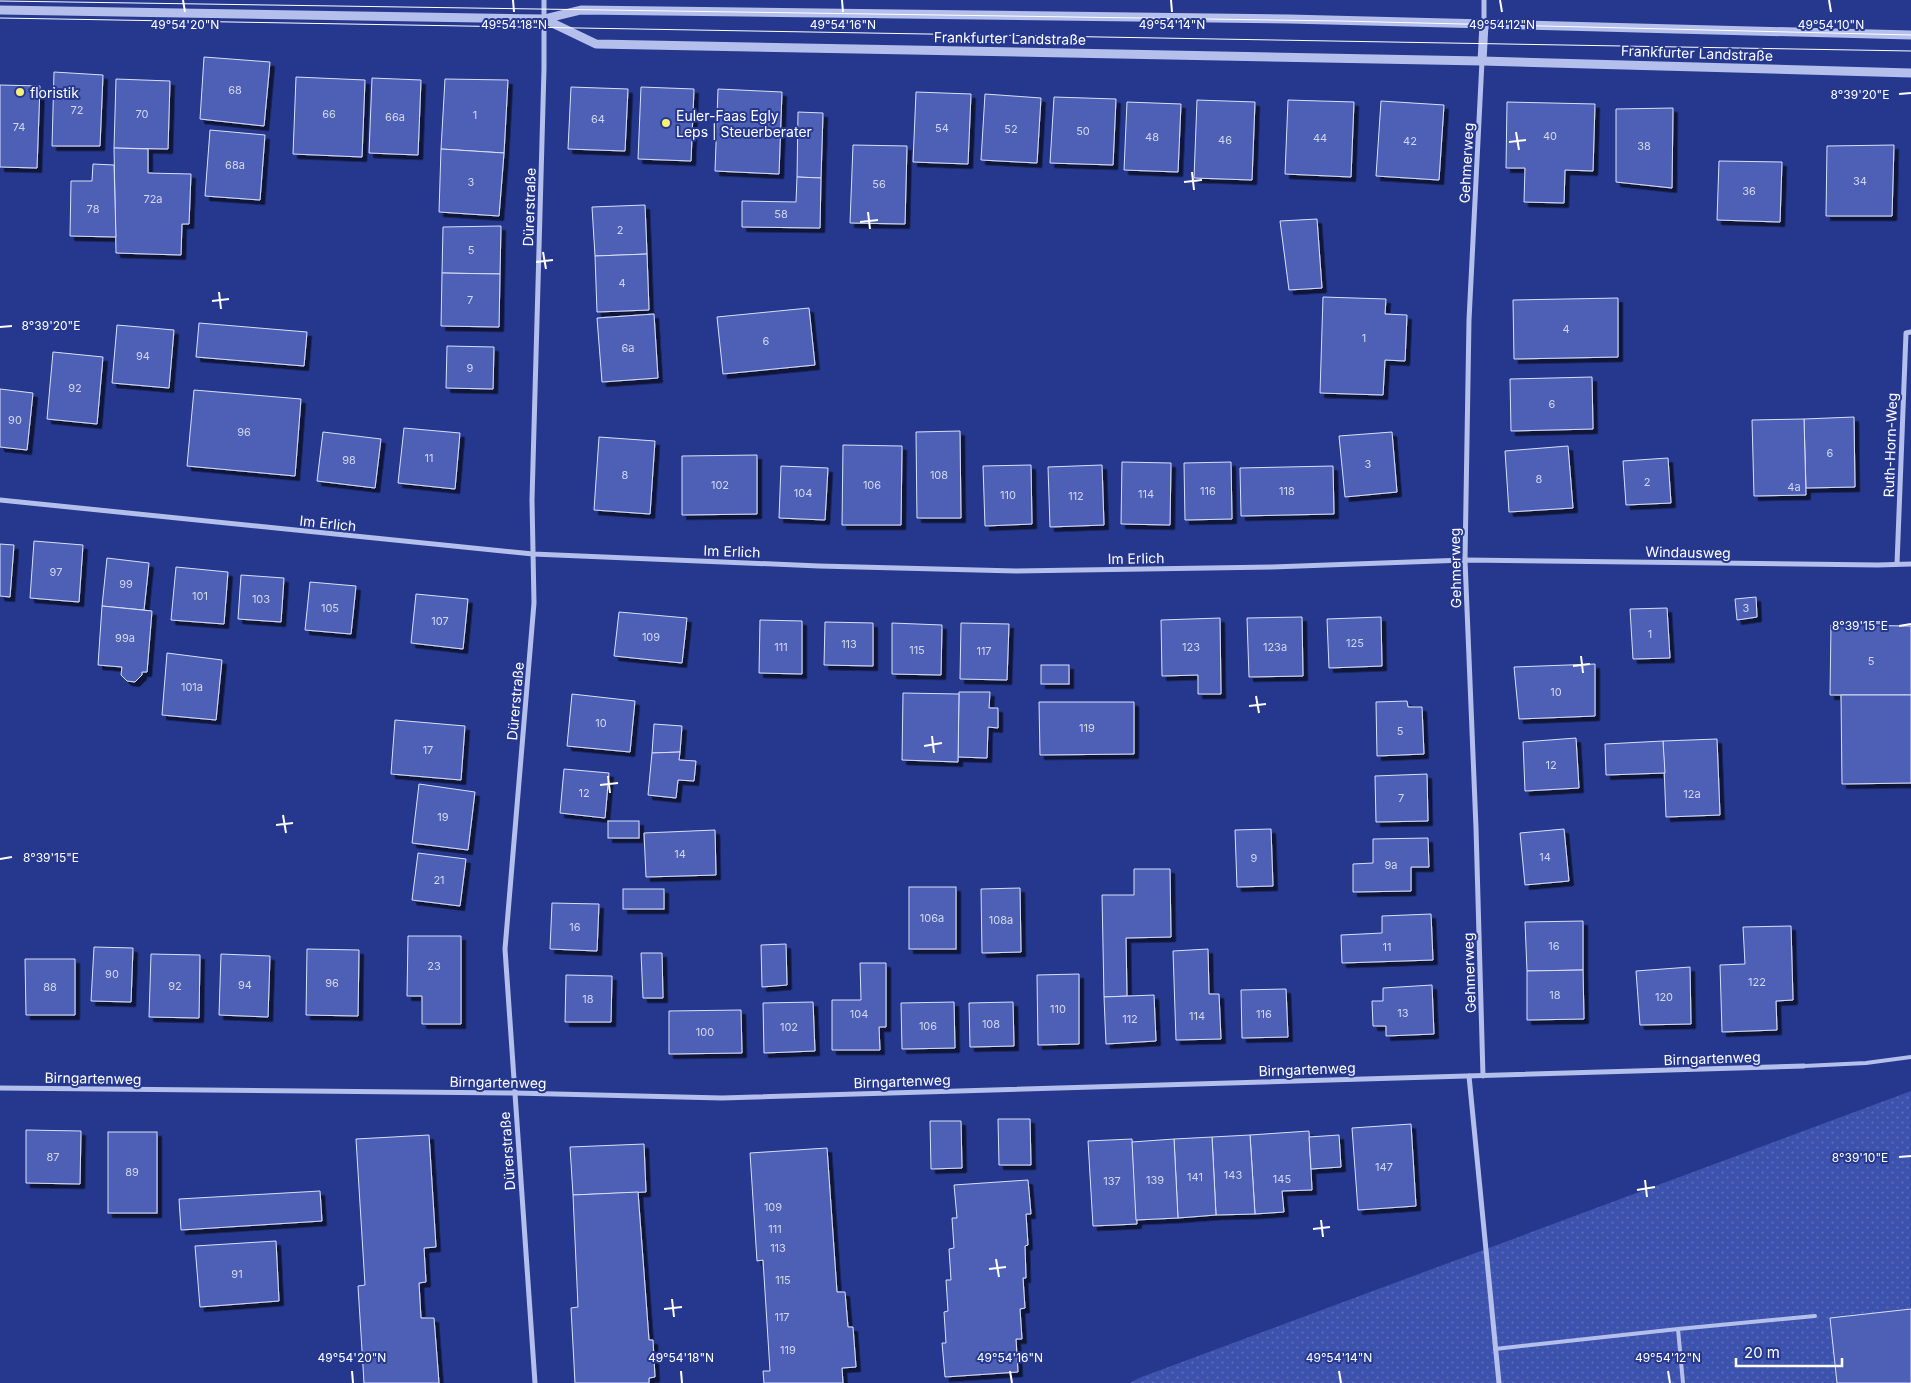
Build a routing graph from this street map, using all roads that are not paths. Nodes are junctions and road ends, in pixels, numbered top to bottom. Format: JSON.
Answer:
{"nodes":[{"id":1,"x":544,"y":0,"type":"edge"},
{"id":2,"x":1484,"y":0,"type":"edge"},
{"id":3,"x":0,"y":10,"type":"edge"},
{"id":4,"x":544,"y":19,"type":"junction"},
{"id":5,"x":1484,"y":24,"type":"junction"},
{"id":6,"x":1911,"y":35,"type":"edge"},
{"id":7,"x":1482,"y":61,"type":"junction"},
{"id":8,"x":1911,"y":73,"type":"edge"},
{"id":9,"x":1911,"y":332,"type":"edge"},
{"id":10,"x":0,"y":500,"type":"edge"},
{"id":11,"x":533,"y":554,"type":"junction"},
{"id":12,"x":1465,"y":560,"type":"junction"},
{"id":13,"x":1897,"y":564,"type":"junction"},
{"id":14,"x":1911,"y":564,"type":"edge"},
{"id":15,"x":1911,"y":1057,"type":"edge"},
{"id":16,"x":1804,"y":1066,"type":"joint"},
{"id":17,"x":1469,"y":1076,"type":"junction"},
{"id":18,"x":1483,"y":1076,"type":"junction"},
{"id":19,"x":0,"y":1088,"type":"edge"},
{"id":20,"x":514,"y":1093,"type":"junction"},
{"id":21,"x":1815,"y":1316,"type":"dead end"},
{"id":22,"x":1678,"y":1329,"type":"junction"},
{"id":23,"x":1495,"y":1349,"type":"junction"},
{"id":24,"x":535,"y":1383,"type":"edge"},
{"id":25,"x":1499,"y":1383,"type":"edge"},
{"id":26,"x":1683,"y":1383,"type":"edge"}],
"edges":[{"from":1,"to":4,"type":"street","name":"Dürerstraße"},
{"from":2,"to":5,"type":"street"},
{"from":3,"to":4,"type":"street","name":"Frankfurter Landstraße"},
{"from":4,"to":5,"type":"street","name":"Frankfurter Landstraße"},
{"from":4,"to":7,"type":"street","name":"Frankfurter Landstraße"},
{"from":4,"to":11,"type":"street","name":"Dürerstraße"},
{"from":5,"to":6,"type":"street","name":"Frankfurter Landstraße"},
{"from":5,"to":7,"type":"street"},
{"from":7,"to":8,"type":"street","name":"Frankfurter Landstraße"},
{"from":7,"to":12,"type":"street","name":"Gehmerweg"},
{"from":9,"to":13,"type":"street","name":"Ruth-Horn-Weg"},
{"from":10,"to":11,"type":"street","name":"Im Erlich"},
{"from":11,"to":12,"type":"street","name":"Im Erlich"},
{"from":11,"to":20,"type":"street","name":"Dürerstraße"},
{"from":12,"to":13,"type":"street","name":"Windausweg"},
{"from":12,"to":18,"type":"street","name":"Gehmerweg"},
{"from":13,"to":14,"type":"street","name":"Windausweg"},
{"from":15,"to":16,"type":"lane"},
{"from":16,"to":18,"type":"street","name":"Birngartenweg"},
{"from":17,"to":18,"type":"street","name":"Birngartenweg"},
{"from":17,"to":20,"type":"street","name":"Birngartenweg"},
{"from":17,"to":23,"type":"street"},
{"from":19,"to":20,"type":"street","name":"Birngartenweg"},
{"from":20,"to":24,"type":"street","name":"Dürerstraße"},
{"from":21,"to":22,"type":"lane"},
{"from":22,"to":23,"type":"lane"},
{"from":22,"to":26,"type":"lane"},
{"from":23,"to":25,"type":"street"}]}
